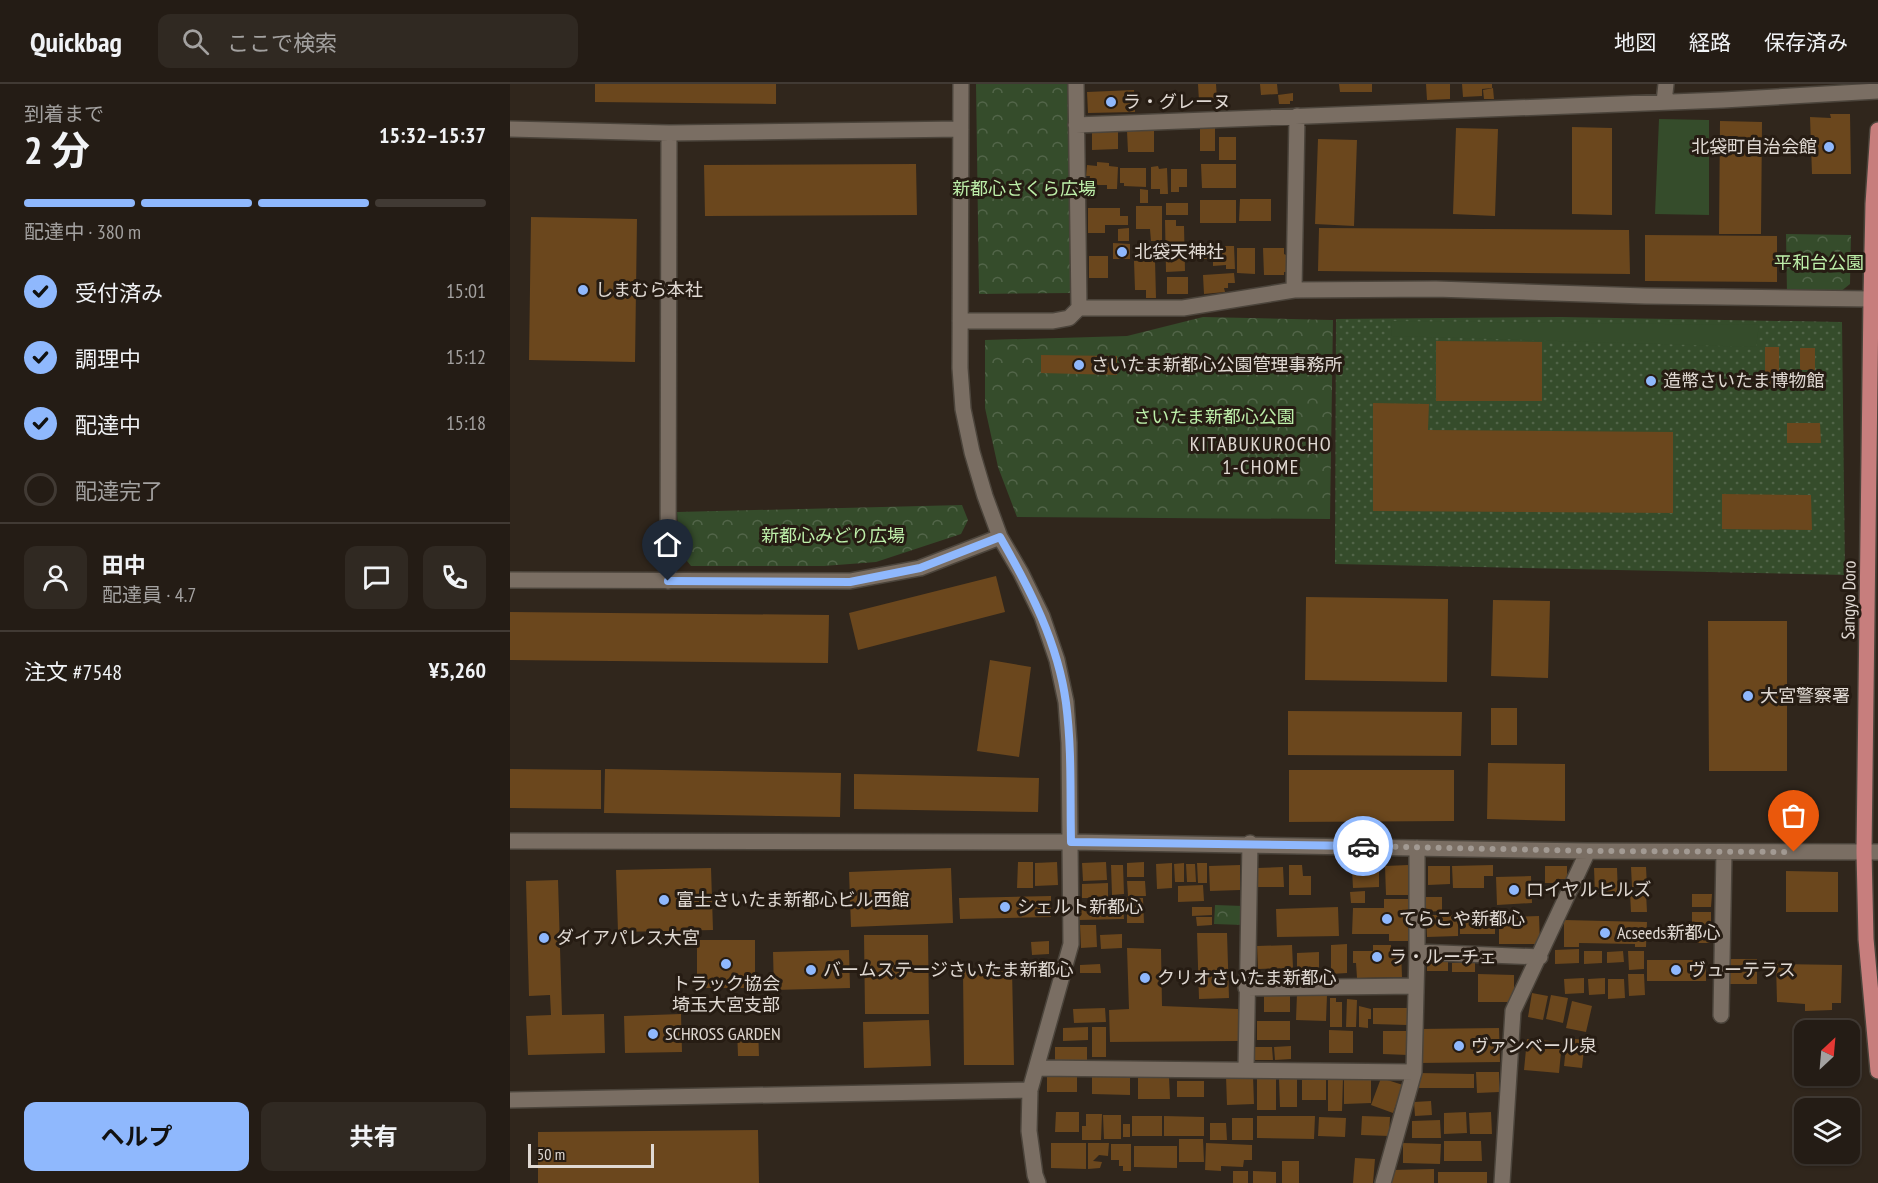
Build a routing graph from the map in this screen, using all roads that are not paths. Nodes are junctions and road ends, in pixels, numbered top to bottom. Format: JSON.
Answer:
{"nodes":[{"id":1,"x":961,"y":84,"type":"edge"},
{"id":2,"x":1076,"y":84,"type":"edge"},
{"id":3,"x":1666,"y":84,"type":"edge"},
{"id":4,"x":1727,"y":84,"type":"edge"},
{"id":5,"x":1878,"y":91,"type":"edge"},
{"id":6,"x":1723,"y":100,"type":"junction"},
{"id":7,"x":1664,"y":102,"type":"junction"},
{"id":8,"x":1297,"y":116,"type":"junction"},
{"id":9,"x":1076,"y":124,"type":"junction"},
{"id":10,"x":510,"y":129,"type":"edge"},
{"id":11,"x":961,"y":129,"type":"junction"},
{"id":12,"x":1878,"y":130,"type":"edge"},
{"id":13,"x":669,"y":133,"type":"junction"},
{"id":14,"x":1294,"y":290,"type":"junction"},
{"id":15,"x":1871,"y":299,"type":"junction"},
{"id":16,"x":1079,"y":308,"type":"junction"},
{"id":17,"x":960,"y":321,"type":"junction"},
{"id":18,"x":1000,"y":537,"type":"junction"},
{"id":19,"x":510,"y":580,"type":"edge"},
{"id":20,"x":668,"y":581,"type":"junction"},
{"id":21,"x":510,"y":841,"type":"edge"},
{"id":22,"x":1071,"y":842,"type":"junction"},
{"id":23,"x":1250,"y":843,"type":"junction"},
{"id":24,"x":1417,"y":848,"type":"junction"},
{"id":25,"x":1588,"y":851,"type":"junction"},
{"id":26,"x":1724,"y":852,"type":"junction"},
{"id":27,"x":1871,"y":852,"type":"edge"},
{"id":28,"x":1417,"y":952,"type":"junction"},
{"id":29,"x":1540,"y":957,"type":"junction"},
{"id":30,"x":1416,"y":986,"type":"junction"},
{"id":31,"x":1246,"y":988,"type":"junction"},
{"id":32,"x":1721,"y":1015,"type":"dead end"},
{"id":33,"x":1036,"y":1068,"type":"junction"},
{"id":34,"x":1246,"y":1069,"type":"junction"},
{"id":35,"x":1878,"y":1071,"type":"edge"},
{"id":36,"x":1414,"y":1072,"type":"junction"},
{"id":37,"x":1030,"y":1090,"type":"junction"},
{"id":38,"x":510,"y":1100,"type":"edge"},
{"id":39,"x":1038,"y":1183,"type":"edge"},
{"id":40,"x":1383,"y":1183,"type":"edge"},
{"id":41,"x":1502,"y":1183,"type":"edge"}],
"edges":[{"from":1,"to":11,"type":"street"},
{"from":2,"to":9,"type":"street"},
{"from":3,"to":7,"type":"street"},
{"from":4,"to":6,"type":"street"},
{"from":5,"to":6,"type":"street"},
{"from":6,"to":7,"type":"street"},
{"from":7,"to":8,"type":"street"},
{"from":8,"to":9,"type":"street"},
{"from":8,"to":14,"type":"street"},
{"from":9,"to":16,"type":"street"},
{"from":10,"to":13,"type":"street"},
{"from":11,"to":13,"type":"street"},
{"from":11,"to":17,"type":"street"},
{"from":12,"to":15,"type":"main road","name":"Sangyo Doro"},
{"from":13,"to":20,"type":"street"},
{"from":14,"to":15,"type":"street"},
{"from":14,"to":16,"type":"street"},
{"from":15,"to":27,"type":"main road","name":"Sangyo Doro"},
{"from":16,"to":17,"type":"street"},
{"from":17,"to":18,"type":"street"},
{"from":18,"to":20,"type":"street"},
{"from":18,"to":22,"type":"street"},
{"from":19,"to":20,"type":"street"},
{"from":21,"to":22,"type":"street"},
{"from":22,"to":23,"type":"street"},
{"from":22,"to":33,"type":"street"},
{"from":23,"to":24,"type":"street"},
{"from":23,"to":31,"type":"street"},
{"from":24,"to":25,"type":"street"},
{"from":24,"to":28,"type":"street"},
{"from":25,"to":26,"type":"street"},
{"from":25,"to":29,"type":"street"},
{"from":26,"to":27,"type":"street"},
{"from":26,"to":32,"type":"street"},
{"from":27,"to":35,"type":"main road","name":"Sangyo Doro"},
{"from":28,"to":29,"type":"street"},
{"from":28,"to":30,"type":"street"},
{"from":29,"to":41,"type":"street"},
{"from":30,"to":31,"type":"street"},
{"from":30,"to":36,"type":"street"},
{"from":31,"to":34,"type":"street"},
{"from":33,"to":34,"type":"street"},
{"from":33,"to":37,"type":"street"},
{"from":34,"to":36,"type":"street"},
{"from":36,"to":40,"type":"street"},
{"from":37,"to":38,"type":"street"},
{"from":37,"to":39,"type":"street"}]}
